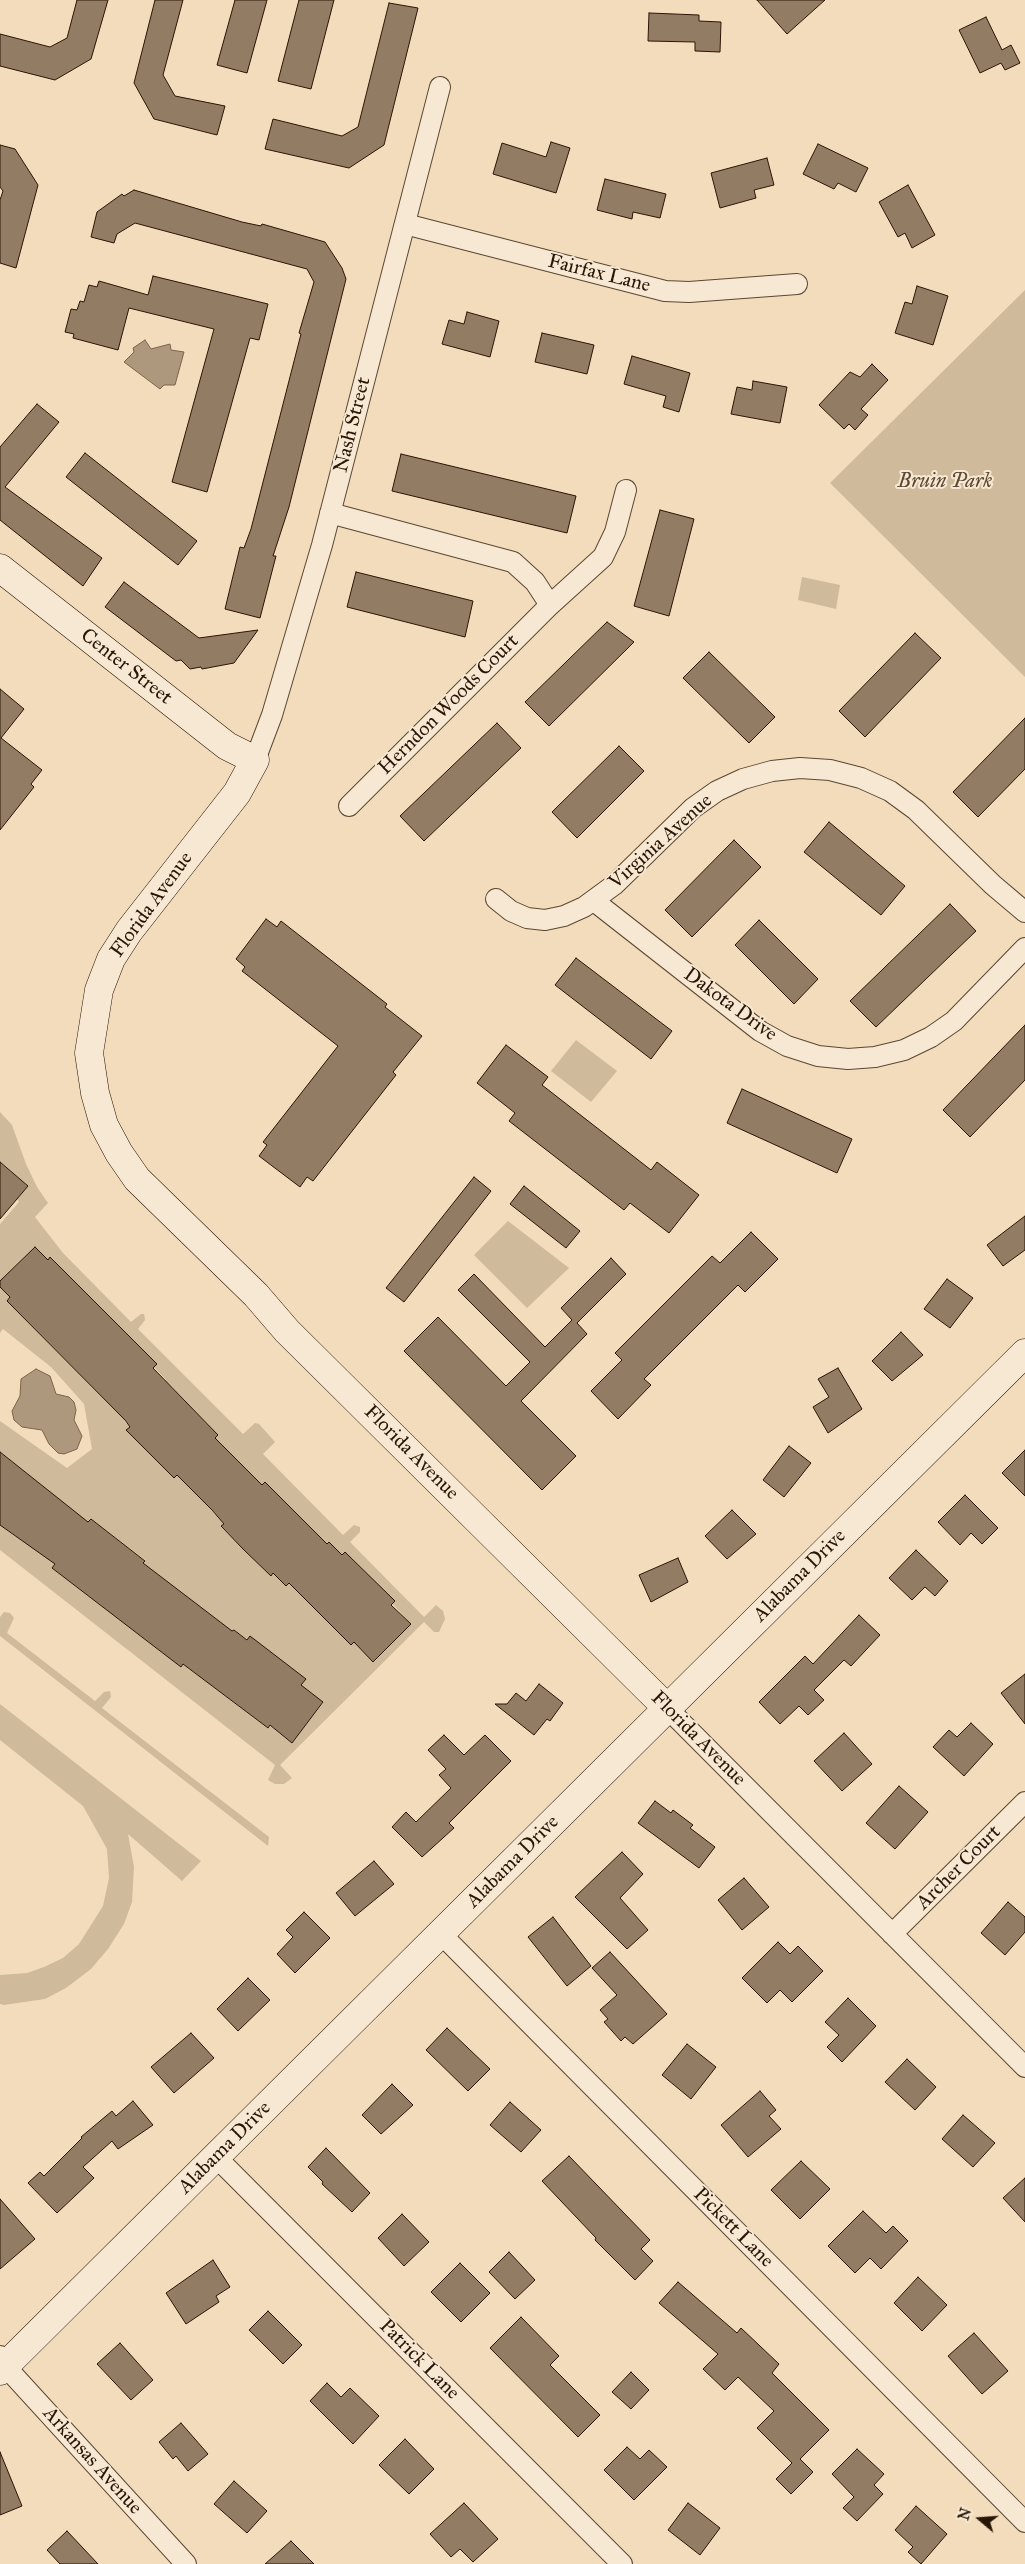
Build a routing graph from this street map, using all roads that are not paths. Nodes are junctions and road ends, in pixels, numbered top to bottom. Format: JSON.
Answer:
{"nodes":[{"id":1,"x":440,"y":87,"type":"dead end"},
{"id":2,"x":405,"y":224,"type":"junction"},
{"id":3,"x":797,"y":284,"type":"dead end"},
{"id":4,"x":626,"y":490,"type":"dead end"},
{"id":5,"x":330,"y":513,"type":"junction"},
{"id":6,"x":0,"y":568,"type":"edge"},
{"id":7,"x":550,"y":605,"type":"junction"},
{"id":8,"x":255,"y":760,"type":"junction"},
{"id":9,"x":349,"y":806,"type":"dead end"},
{"id":10,"x":496,"y":899,"type":"dead end"},
{"id":11,"x":594,"y":901,"type":"junction"},
{"id":12,"x":1025,"y":912,"type":"edge"},
{"id":13,"x":1025,"y":948,"type":"edge"},
{"id":14,"x":1025,"y":1353,"type":"edge"},
{"id":15,"x":667,"y":1708,"type":"junction"},
{"id":16,"x":1025,"y":1802,"type":"edge"},
{"id":17,"x":440,"y":1934,"type":"junction"},
{"id":18,"x":892,"y":1934,"type":"junction"},
{"id":19,"x":1025,"y":2067,"type":"edge"},
{"id":20,"x":216,"y":2157,"type":"junction"},
{"id":21,"x":2,"y":2364,"type":"edge"},
{"id":22,"x":1025,"y":2522,"type":"edge"},
{"id":23,"x":186,"y":2564,"type":"edge"},
{"id":24,"x":622,"y":2564,"type":"edge"}],
"edges":[{"from":1,"to":2,"type":"street","name":"Nash Street"},
{"from":2,"to":3,"type":"street","name":"Fairfax Lane"},
{"from":2,"to":5,"type":"street","name":"Nash Street"},
{"from":4,"to":7,"type":"street","name":"Herndon Woods Court"},
{"from":5,"to":7,"type":"street"},
{"from":5,"to":8,"type":"street","name":"Nash Street"},
{"from":6,"to":8,"type":"street","name":"Center Street"},
{"from":7,"to":9,"type":"street","name":"Herndon Woods Court"},
{"from":8,"to":15,"type":"street","name":"Florida Avenue"},
{"from":10,"to":11,"type":"street","name":"Virginia Avenue"},
{"from":11,"to":12,"type":"street","name":"Virginia Avenue"},
{"from":11,"to":13,"type":"street","name":"Dakota Drive"},
{"from":14,"to":15,"type":"street","name":"Alabama Drive"},
{"from":15,"to":17,"type":"street","name":"Alabama Drive"},
{"from":15,"to":18,"type":"street","name":"Florida Avenue"},
{"from":16,"to":18,"type":"street","name":"Archer Court"},
{"from":17,"to":20,"type":"street","name":"Alabama Drive"},
{"from":17,"to":22,"type":"street","name":"Pickett Lane"},
{"from":18,"to":19,"type":"street","name":"Florida Avenue"},
{"from":20,"to":21,"type":"street","name":"Alabama Drive"},
{"from":20,"to":24,"type":"street","name":"Patrick Lane"},
{"from":21,"to":23,"type":"street","name":"Arkansas Avenue"}]}
